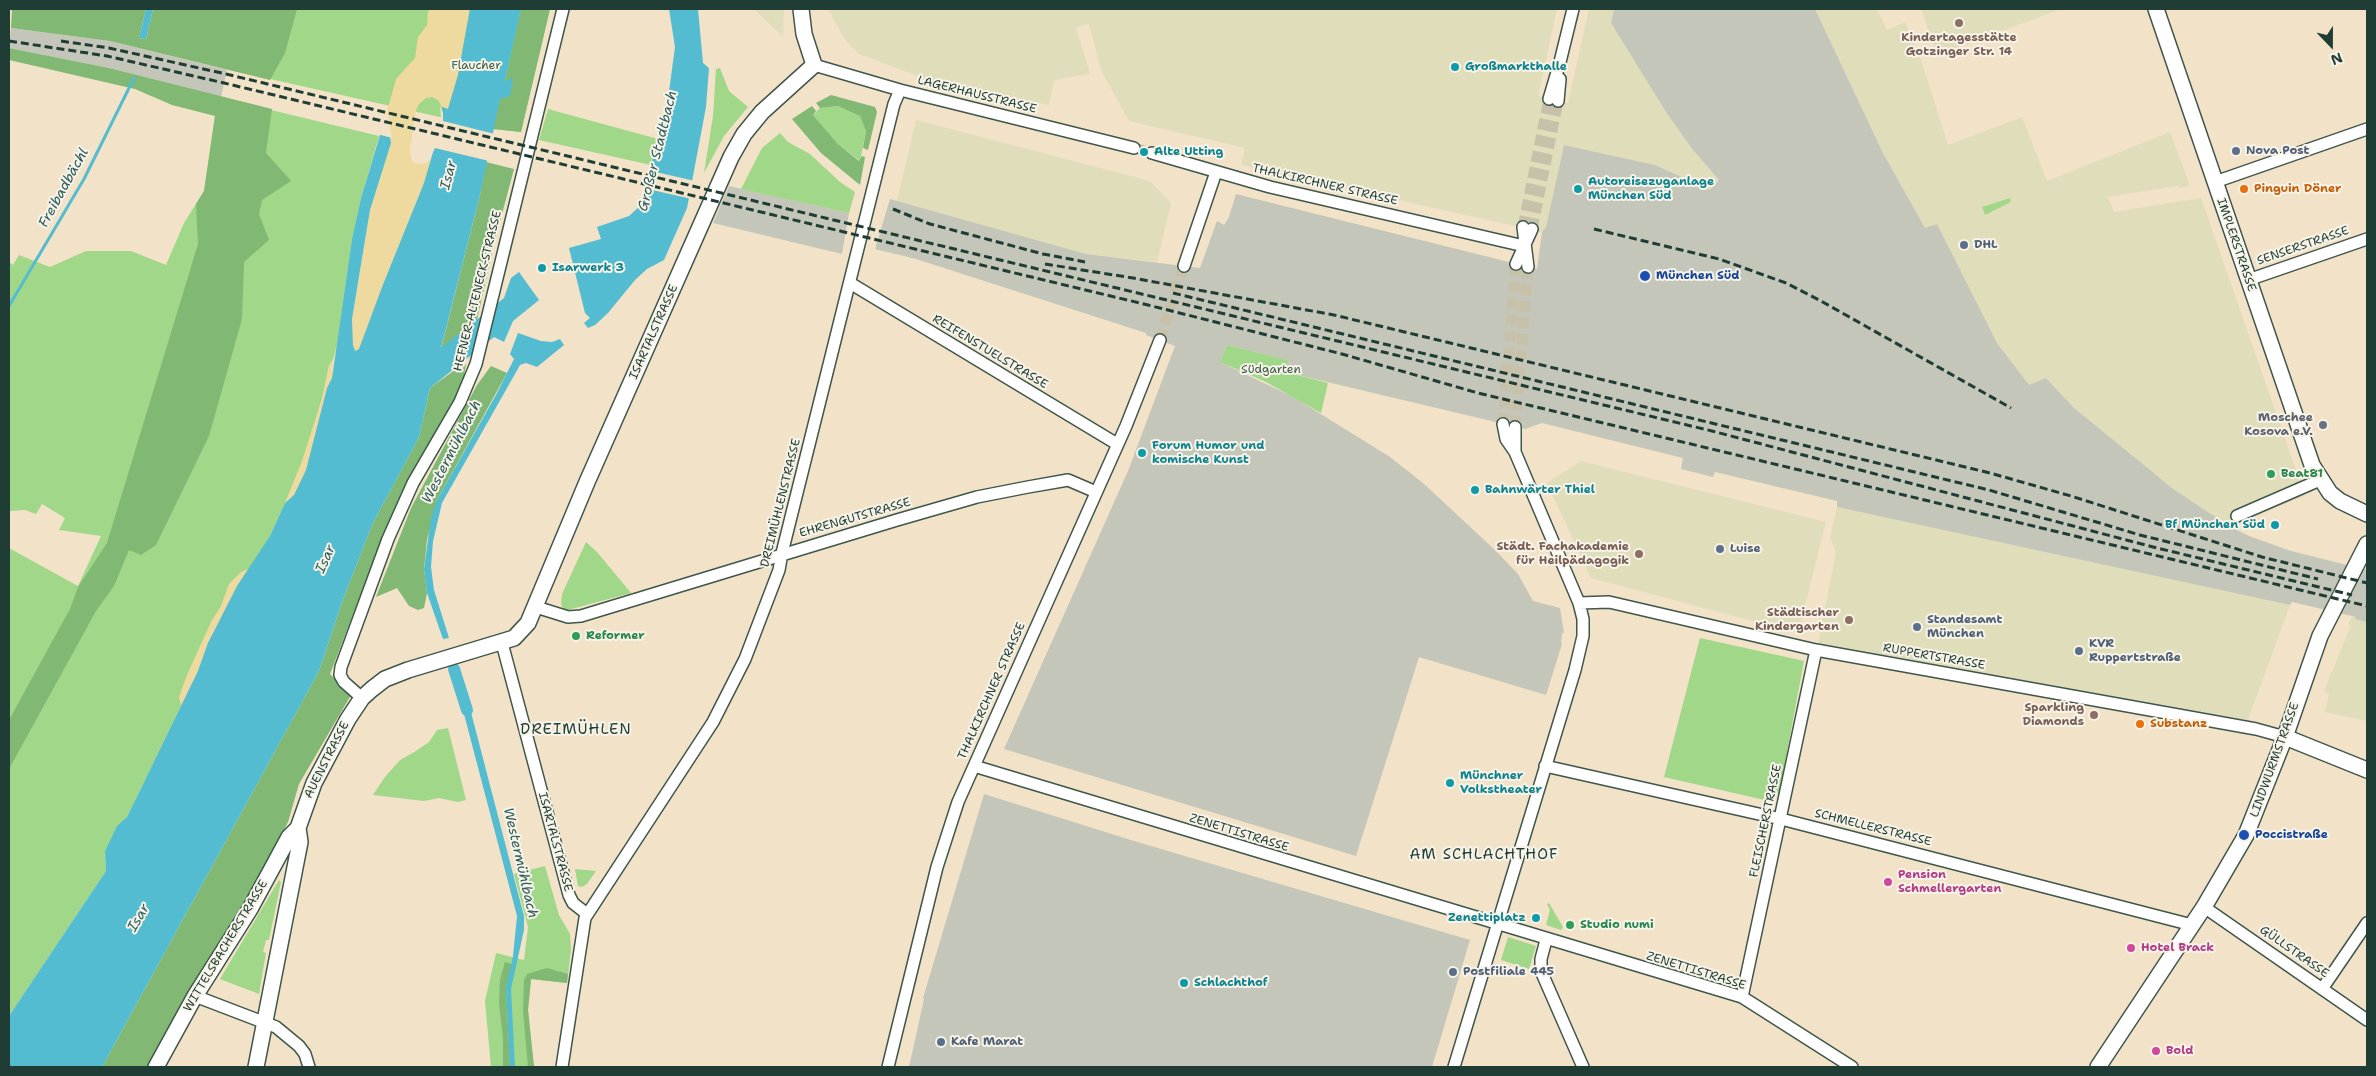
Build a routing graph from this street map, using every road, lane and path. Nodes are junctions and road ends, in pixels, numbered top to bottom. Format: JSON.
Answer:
{"nodes":[{"id":1,"x":563,"y":9,"type":"edge"},
{"id":2,"x":801,"y":9,"type":"edge"},
{"id":3,"x":1573,"y":9,"type":"edge"},
{"id":4,"x":2156,"y":9,"type":"edge"},
{"id":5,"x":814,"y":65,"type":"junction"},
{"id":6,"x":900,"y":90,"type":"junction"},
{"id":7,"x":1553,"y":100,"type":"tunnel mouth"},
{"id":8,"x":2367,"y":129,"type":"edge"},
{"id":9,"x":1134,"y":148,"type":"tunnel mouth"},
{"id":10,"x":1152,"y":153,"type":"tunnel mouth"},
{"id":11,"x":1216,"y":172,"type":"junction"},
{"id":12,"x":2215,"y":182,"type":"junction"},
{"id":13,"x":1528,"y":228,"type":"tunnel mouth"},
{"id":14,"x":2367,"y":239,"type":"edge"},
{"id":15,"x":1524,"y":246,"type":"junction"},
{"id":16,"x":1522,"y":265,"type":"tunnel mouth"},
{"id":17,"x":1184,"y":266,"type":"tunnel mouth"},
{"id":18,"x":2248,"y":280,"type":"junction"},
{"id":19,"x":850,"y":283,"type":"junction"},
{"id":20,"x":1160,"y":340,"type":"tunnel mouth"},
{"id":21,"x":1503,"y":424,"type":"tunnel mouth"},
{"id":22,"x":1515,"y":427,"type":"tunnel mouth"},
{"id":23,"x":1118,"y":444,"type":"junction"},
{"id":24,"x":1515,"y":452,"type":"junction"},
{"id":25,"x":2320,"y":480,"type":"junction"},
{"id":26,"x":1096,"y":492,"type":"junction"},
{"id":27,"x":2364,"y":510,"type":"edge"},
{"id":28,"x":2237,"y":516,"type":"dead end"},
{"id":29,"x":2367,"y":544,"type":"edge"},
{"id":30,"x":782,"y":553,"type":"junction"},
{"id":31,"x":1579,"y":603,"type":"junction"},
{"id":32,"x":536,"y":607,"type":"junction"},
{"id":33,"x":528,"y":623,"type":"joint"},
{"id":34,"x":502,"y":643,"type":"junction"},
{"id":35,"x":1816,"y":650,"type":"junction"},
{"id":36,"x":362,"y":698,"type":"junction"},
{"id":37,"x":2286,"y":736,"type":"junction"},
{"id":38,"x":974,"y":766,"type":"junction"},
{"id":39,"x":1545,"y":766,"type":"junction"},
{"id":40,"x":2367,"y":770,"type":"edge"},
{"id":41,"x":1781,"y":819,"type":"junction"},
{"id":42,"x":298,"y":828,"type":"junction"},
{"id":43,"x":2204,"y":907,"type":"junction"},
{"id":44,"x":587,"y":914,"type":"junction"},
{"id":45,"x":1496,"y":924,"type":"junction"},
{"id":46,"x":2367,"y":924,"type":"edge"},
{"id":47,"x":2192,"y":925,"type":"junction"},
{"id":48,"x":1546,"y":940,"type":"junction"},
{"id":49,"x":2322,"y":989,"type":"junction"},
{"id":50,"x":195,"y":996,"type":"junction"},
{"id":51,"x":1742,"y":997,"type":"junction"},
{"id":52,"x":2367,"y":1020,"type":"edge"},
{"id":53,"x":265,"y":1021,"type":"junction"},
{"id":54,"x":156,"y":1067,"type":"edge"},
{"id":55,"x":256,"y":1067,"type":"edge"},
{"id":56,"x":309,"y":1067,"type":"edge"},
{"id":57,"x":562,"y":1067,"type":"edge"},
{"id":58,"x":888,"y":1067,"type":"edge"},
{"id":59,"x":1454,"y":1067,"type":"edge"},
{"id":60,"x":1583,"y":1067,"type":"edge"},
{"id":61,"x":1852,"y":1067,"type":"edge"},
{"id":62,"x":2098,"y":1067,"type":"edge"}],
"edges":[{"from":1,"to":36,"type":"street","name":"HEFNER-ALTENECK-STRASSE"},
{"from":2,"to":5,"type":"main road"},
{"from":3,"to":7,"type":"street"},
{"from":4,"to":12,"type":"main road","name":"IMPLERSTRASSE"},
{"from":5,"to":6,"type":"street","name":"LAGERHAUSSTRASSE"},
{"from":5,"to":32,"type":"main road","name":"ISARTALSTRASSE"},
{"from":6,"to":9,"type":"street","name":"LAGERHAUSSTRASSE"},
{"from":6,"to":19,"type":"street","name":"DREIMÜHLENSTRASSE"},
{"from":8,"to":12,"type":"street"},
{"from":10,"to":11,"type":"street"},
{"from":11,"to":15,"type":"street","name":"THALKIRCHNER STRASSE"},
{"from":11,"to":17,"type":"street"},
{"from":12,"to":18,"type":"main road","name":"IMPLERSTRASSE"},
{"from":13,"to":15,"type":"street"},
{"from":14,"to":18,"type":"street","name":"SENSERSTRASSE"},
{"from":15,"to":16,"type":"street"},
{"from":18,"to":25,"type":"main road","name":"IMPLERSTRASSE"},
{"from":19,"to":23,"type":"street","name":"REIFENSTUELSTRASSE"},
{"from":19,"to":30,"type":"street","name":"DREIMÜHLENSTRASSE"},
{"from":20,"to":23,"type":"street","name":"THALKIRCHNER STRASSE"},
{"from":21,"to":24,"type":"street"},
{"from":22,"to":24,"type":"street"},
{"from":23,"to":26,"type":"street","name":"THALKIRCHNER STRASSE"},
{"from":24,"to":31,"type":"street"},
{"from":25,"to":27,"type":"main road","name":"IMPLERSTRASSE"},
{"from":25,"to":28,"type":"street"},
{"from":26,"to":30,"type":"street","name":"EHRENGUTSTRASSE"},
{"from":26,"to":38,"type":"street","name":"THALKIRCHNER STRASSE"},
{"from":29,"to":37,"type":"main road","name":"LINDWURMSTRASSE"},
{"from":30,"to":32,"type":"street","name":"EHRENGUTSTRASSE"},
{"from":30,"to":44,"type":"street","name":"DREIMÜHLENSTRASSE"},
{"from":31,"to":35,"type":"street","name":"RUPPERTSTRASSE"},
{"from":31,"to":39,"type":"street"},
{"from":32,"to":33,"type":"main road","name":"ISARTALSTRASSE"},
{"from":33,"to":34,"type":"main road","name":"AUENSTRASSE"},
{"from":34,"to":36,"type":"main road","name":"AUENSTRASSE"},
{"from":34,"to":44,"type":"street","name":"ISARTALSTRASSE"},
{"from":35,"to":37,"type":"street","name":"RUPPERTSTRASSE"},
{"from":35,"to":41,"type":"street","name":"FLEISCHERSTRASSE"},
{"from":36,"to":42,"type":"main road","name":"AUENSTRASSE"},
{"from":37,"to":40,"type":"main road"},
{"from":37,"to":43,"type":"main road","name":"LINDWURMSTRASSE"},
{"from":38,"to":45,"type":"street","name":"ZENETTISTRASSE"},
{"from":38,"to":58,"type":"street","name":"THALKIRCHNER STRASSE"},
{"from":39,"to":41,"type":"street","name":"SCHMELLERSTRASSE"},
{"from":39,"to":45,"type":"street"},
{"from":41,"to":47,"type":"street","name":"SCHMELLERSTRASSE"},
{"from":41,"to":51,"type":"street","name":"FLEISCHERSTRASSE"},
{"from":42,"to":50,"type":"main road","name":"WITTELSBACHERSTRASSE"},
{"from":42,"to":53,"type":"main road","name":"AUENSTRASSE"},
{"from":43,"to":47,"type":"main road","name":"LINDWURMSTRASSE"},
{"from":43,"to":49,"type":"street","name":"GÜLLSTRASSE"},
{"from":44,"to":57,"type":"street"},
{"from":45,"to":48,"type":"street"},
{"from":45,"to":59,"type":"street"},
{"from":46,"to":49,"type":"street"},
{"from":47,"to":62,"type":"main road","name":"LINDWURMSTRASSE"},
{"from":48,"to":51,"type":"street","name":"ZENETTISTRASSE"},
{"from":48,"to":60,"type":"street"},
{"from":49,"to":52,"type":"street","name":"GÜLLSTRASSE"},
{"from":50,"to":53,"type":"street"},
{"from":50,"to":54,"type":"main road","name":"WITTELSBACHERSTRASSE"},
{"from":51,"to":61,"type":"street","name":"ZENETTISTRASSE"},
{"from":53,"to":55,"type":"main road","name":"AUENSTRASSE"},
{"from":53,"to":56,"type":"street"}]}
